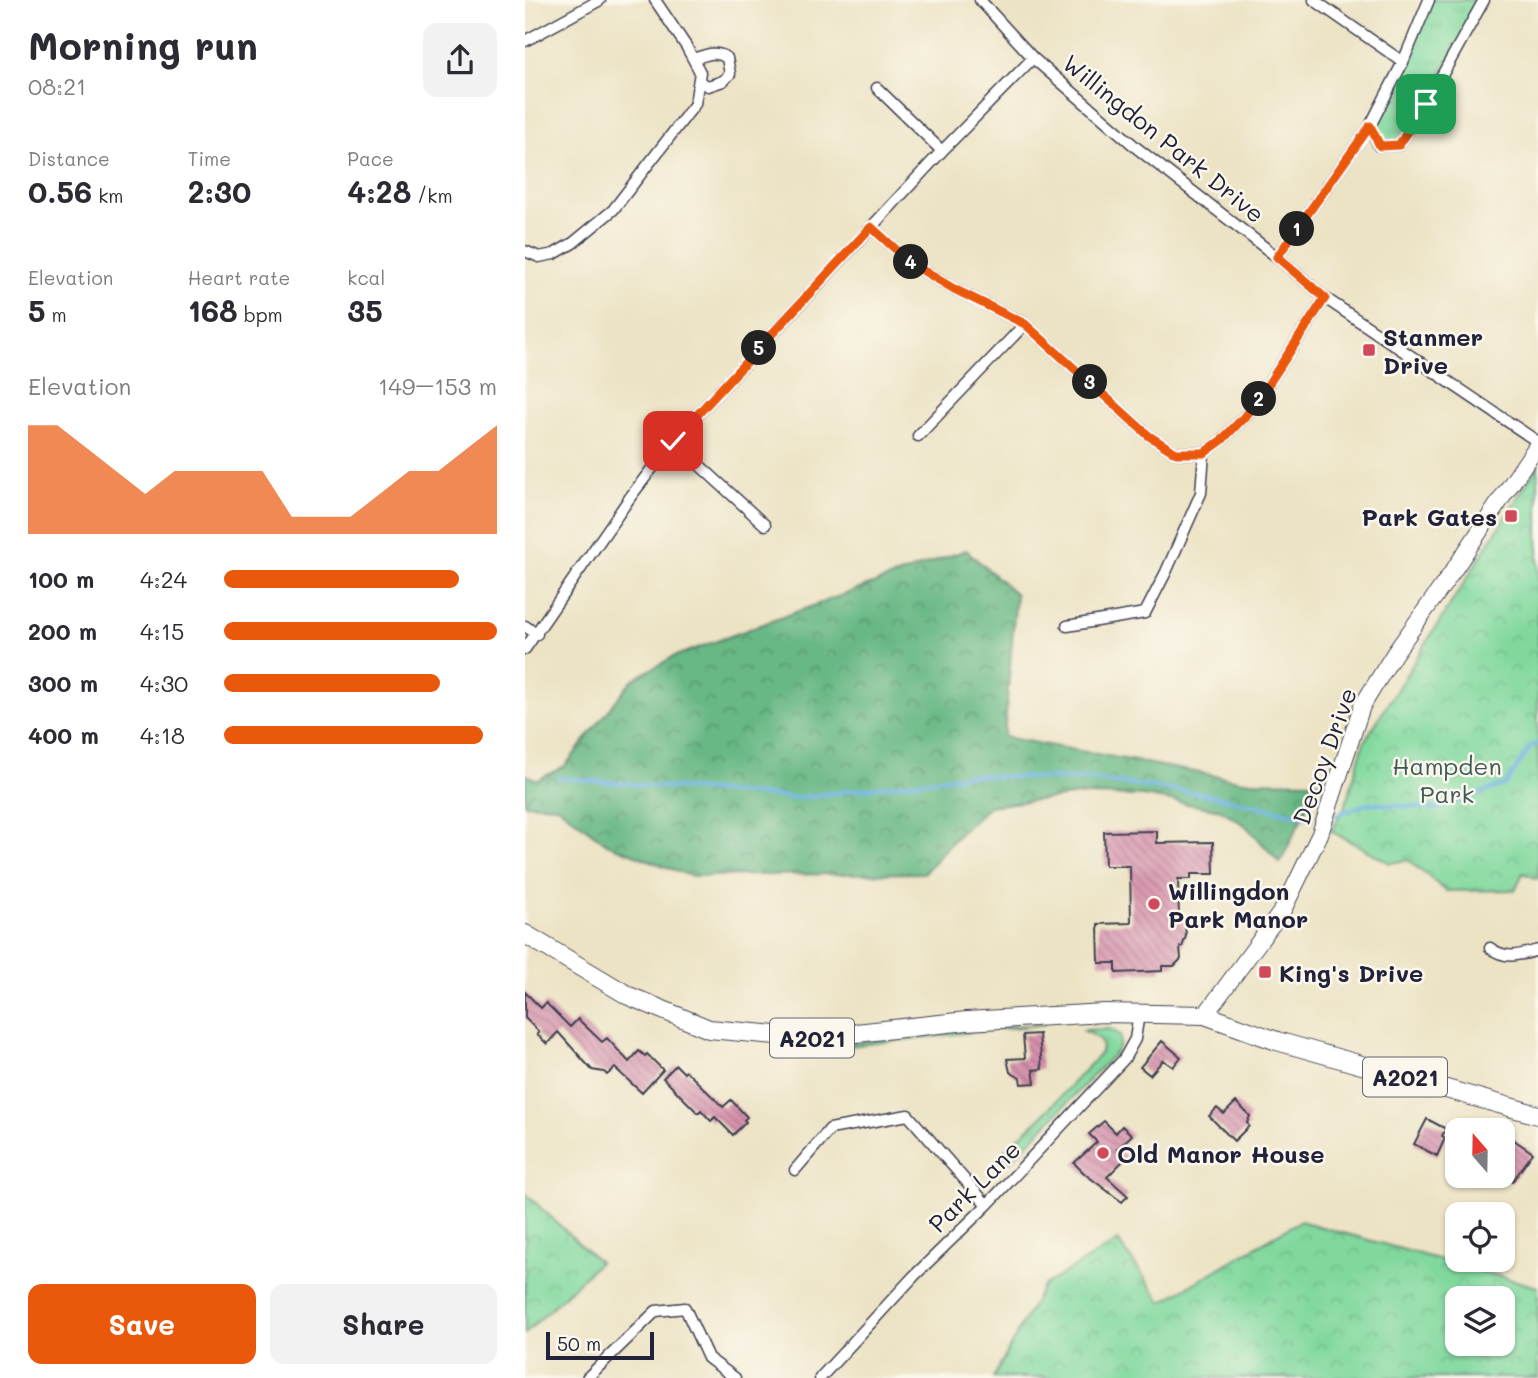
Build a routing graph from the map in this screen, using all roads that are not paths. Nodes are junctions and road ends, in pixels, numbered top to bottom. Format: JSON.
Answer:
{"nodes":[{"id":1,"x":600,"y":0,"type":"edge"},
{"id":2,"x":655,"y":0,"type":"edge"},
{"id":3,"x":980,"y":0,"type":"edge"},
{"id":4,"x":1314,"y":0,"type":"edge"},
{"id":5,"x":1429,"y":0,"type":"edge"},
{"id":6,"x":1484,"y":0,"type":"edge"},
{"id":7,"x":525,"y":41,"type":"edge"},
{"id":8,"x":1033,"y":58,"type":"junction"},
{"id":9,"x":693,"y":59,"type":"junction"},
{"id":10,"x":1403,"y":62,"type":"junction"},
{"id":11,"x":700,"y":82,"type":"junction"},
{"id":12,"x":877,"y":88,"type":"dead end"},
{"id":13,"x":1370,"y":126,"type":"junction"},
{"id":14,"x":942,"y":151,"type":"junction"},
{"id":15,"x":871,"y":227,"type":"junction"},
{"id":16,"x":525,"y":251,"type":"edge"},
{"id":17,"x":1277,"y":257,"type":"junction"},
{"id":18,"x":1325,"y":298,"type":"junction"},
{"id":19,"x":1025,"y":324,"type":"junction"},
{"id":20,"x":918,"y":436,"type":"dead end"},
{"id":21,"x":673,"y":441,"type":"junction"},
{"id":22,"x":1538,"y":443,"type":"edge"},
{"id":23,"x":1204,"y":453,"type":"junction"},
{"id":24,"x":765,"y":525,"type":"dead end"},
{"id":25,"x":525,"y":626,"type":"edge"},
{"id":26,"x":1067,"y":626,"type":"dead end"},
{"id":27,"x":537,"y":634,"type":"junction"},
{"id":28,"x":525,"y":649,"type":"edge"},
{"id":29,"x":525,"y":934,"type":"edge"},
{"id":30,"x":1490,"y":948,"type":"dead end"},
{"id":31,"x":1538,"y":950,"type":"edge"},
{"id":32,"x":1139,"y":1014,"type":"junction"},
{"id":33,"x":1205,"y":1015,"type":"junction"},
{"id":34,"x":1538,"y":1115,"type":"edge"},
{"id":35,"x":795,"y":1170,"type":"dead end"},
{"id":36,"x":987,"y":1205,"type":"junction"},
{"id":37,"x":589,"y":1377,"type":"edge"},
{"id":38,"x":735,"y":1378,"type":"edge"},
{"id":39,"x":820,"y":1378,"type":"edge"}],
"edges":[{"from":1,"to":7,"type":"street"},
{"from":2,"to":9,"type":"street"},
{"from":3,"to":8,"type":"street","name":"Willingdon Park Drive"},
{"from":4,"to":10,"type":"street"},
{"from":5,"to":10,"type":"street"},
{"from":6,"to":13,"type":"street"},
{"from":8,"to":14,"type":"street"},
{"from":8,"to":17,"type":"street","name":"Willingdon Park Drive"},
{"from":9,"to":11,"type":"street"},
{"from":9,"to":11,"type":"street"},
{"from":10,"to":13,"type":"street"},
{"from":11,"to":16,"type":"street"},
{"from":12,"to":14,"type":"street"},
{"from":13,"to":17,"type":"street"},
{"from":14,"to":15,"type":"street"},
{"from":15,"to":19,"type":"street"},
{"from":15,"to":21,"type":"street"},
{"from":17,"to":18,"type":"street","name":"Willingdon Park Drive"},
{"from":18,"to":22,"type":"street","name":"Willingdon Park Drive"},
{"from":18,"to":23,"type":"street"},
{"from":19,"to":20,"type":"street"},
{"from":19,"to":23,"type":"street"},
{"from":21,"to":24,"type":"street"},
{"from":21,"to":27,"type":"street"},
{"from":22,"to":33,"type":"street","name":"Decoy Drive"},
{"from":23,"to":26,"type":"street"},
{"from":25,"to":27,"type":"street"},
{"from":27,"to":28,"type":"street"},
{"from":29,"to":32,"type":"main road","number":"A2021"},
{"from":30,"to":31,"type":"street"},
{"from":32,"to":33,"type":"main road","number":"A2021"},
{"from":32,"to":36,"type":"street","name":"Park Lane"},
{"from":33,"to":34,"type":"main road","number":"A2021"},
{"from":35,"to":36,"type":"street"},
{"from":36,"to":39,"type":"street","name":"Park Lane"},
{"from":37,"to":38,"type":"street"}]}
